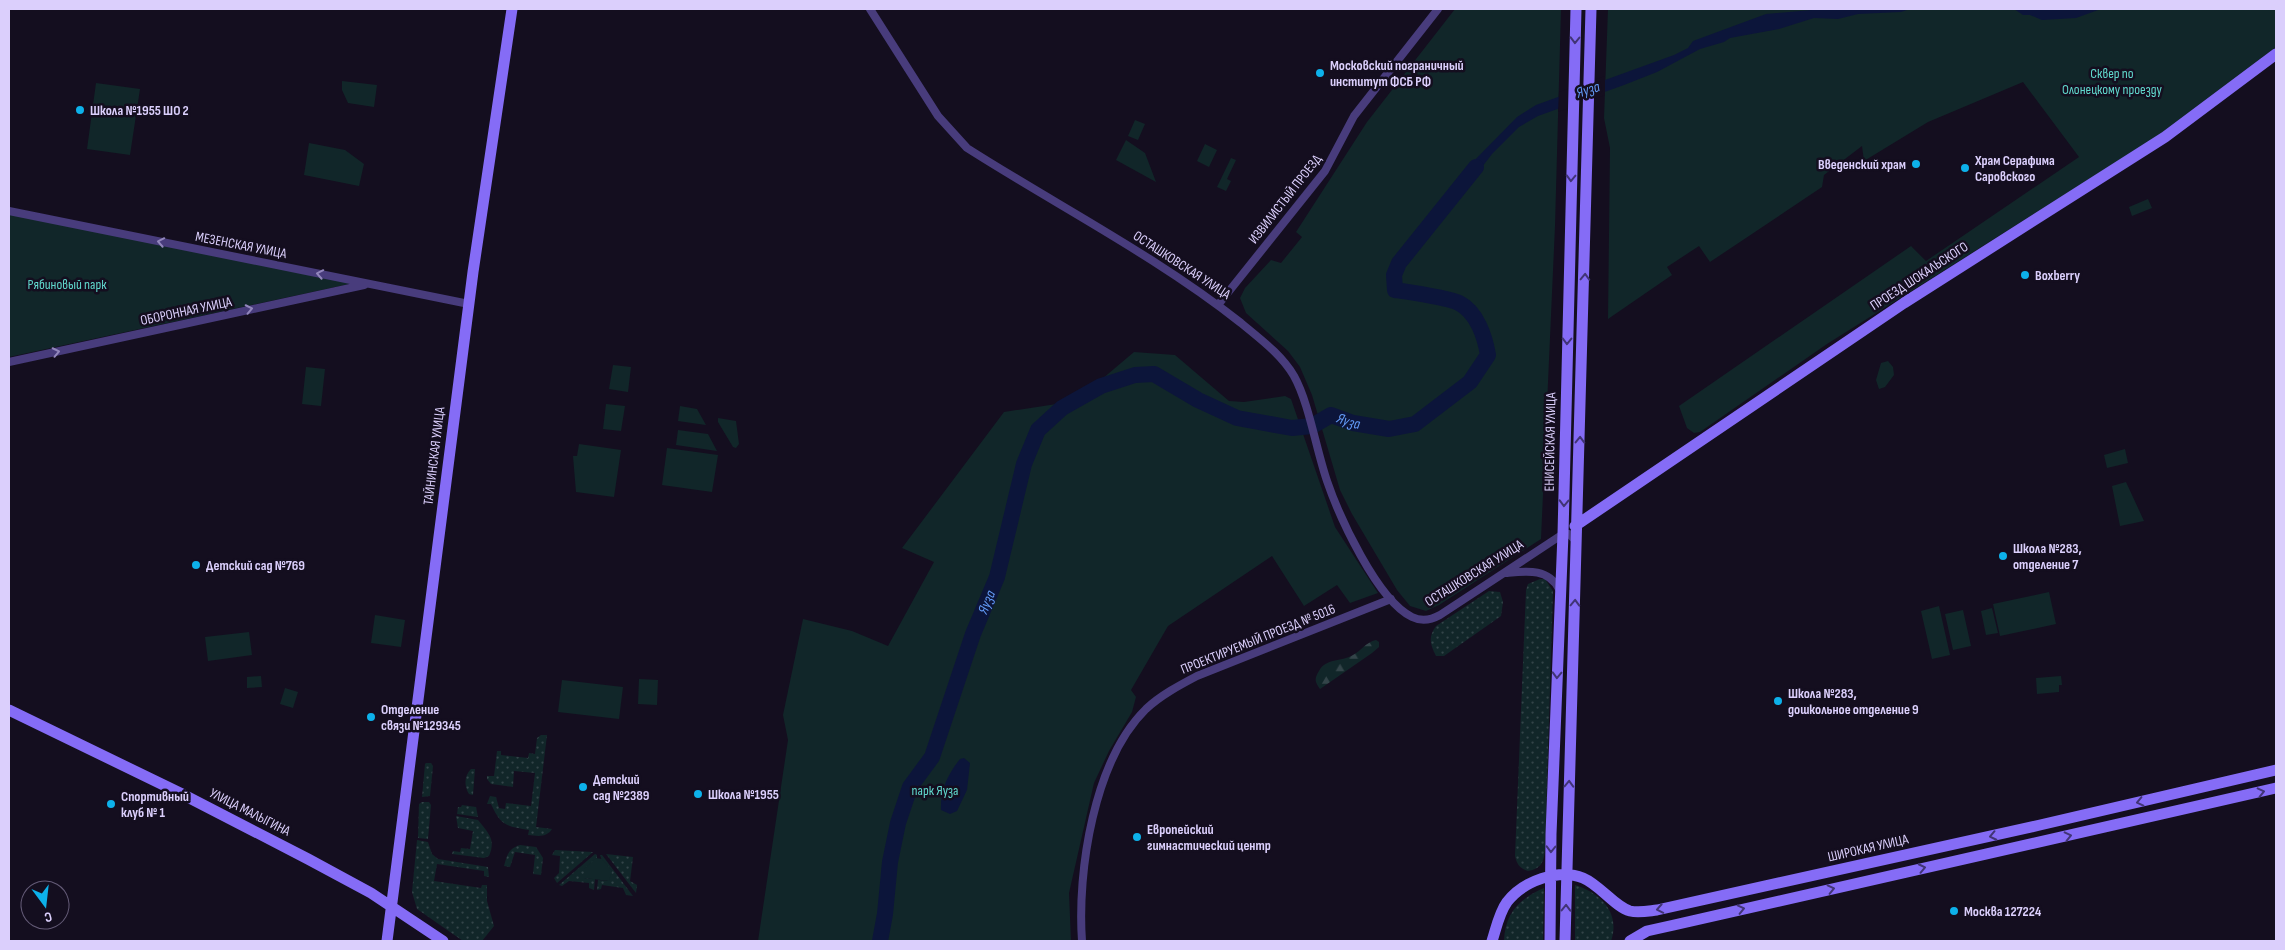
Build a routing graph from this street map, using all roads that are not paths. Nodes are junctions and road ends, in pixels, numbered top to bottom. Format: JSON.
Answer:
{"nodes":[{"id":1,"x":512,"y":9,"type":"edge"},
{"id":2,"x":870,"y":9,"type":"edge"},
{"id":3,"x":1438,"y":9,"type":"edge"},
{"id":4,"x":1576,"y":9,"type":"edge"},
{"id":5,"x":1591,"y":9,"type":"edge"},
{"id":6,"x":2276,"y":54,"type":"edge"},
{"id":7,"x":9,"y":211,"type":"edge"},
{"id":8,"x":368,"y":284,"type":"junction"},
{"id":9,"x":469,"y":304,"type":"junction"},
{"id":10,"x":1218,"y":305,"type":"junction"},
{"id":11,"x":9,"y":362,"type":"edge"},
{"id":12,"x":1578,"y":523,"type":"junction"},
{"id":13,"x":1563,"y":534,"type":"junction"},
{"id":14,"x":1578,"y":545,"type":"junction"},
{"id":15,"x":1504,"y":573,"type":"junction"},
{"id":16,"x":1560,"y":591,"type":"junction"},
{"id":17,"x":1391,"y":598,"type":"junction"},
{"id":18,"x":1558,"y":652,"type":"junction"},
{"id":19,"x":1573,"y":652,"type":"junction"},
{"id":20,"x":9,"y":710,"type":"edge"},
{"id":21,"x":2276,"y":770,"type":"edge"},
{"id":22,"x":2234,"y":779,"type":"junction"},
{"id":23,"x":2276,"y":788,"type":"edge"},
{"id":24,"x":2238,"y":797,"type":"junction"},
{"id":25,"x":2017,"y":830,"type":"junction"},
{"id":26,"x":2021,"y":846,"type":"junction"},
{"id":27,"x":1566,"y":874,"type":"junction"},
{"id":28,"x":1551,"y":875,"type":"junction"},
{"id":29,"x":1793,"y":880,"type":"junction"},
{"id":30,"x":1797,"y":896,"type":"junction"},
{"id":31,"x":393,"y":907,"type":"junction"},
{"id":32,"x":1497,"y":926,"type":"junction"},
{"id":33,"x":387,"y":941,"type":"edge"},
{"id":34,"x":444,"y":941,"type":"edge"},
{"id":35,"x":1082,"y":941,"type":"edge"},
{"id":36,"x":1492,"y":941,"type":"edge"},
{"id":37,"x":1496,"y":941,"type":"edge"},
{"id":38,"x":1550,"y":941,"type":"edge"},
{"id":39,"x":1565,"y":941,"type":"edge"},
{"id":40,"x":1630,"y":941,"type":"edge"}],
"edges":[{"from":1,"to":9,"type":"main road","name":"ТАЙНИНСКАЯ УЛИЦА"},
{"from":2,"to":10,"type":"street","name":"ОСТАШКОВСКАЯ УЛИЦА"},
{"from":3,"to":10,"type":"street","name":"ИЗВИЛИСТЫЙ ПРОЕЗД"},
{"from":4,"to":13,"type":"main road","name":"ЕНИСЕЙСКАЯ УЛИЦА","one_way":true},
{"from":12,"to":5,"type":"main road","one_way":true},
{"from":6,"to":12,"type":"main road","name":"ПРОЕЗД ШОКАЛЬСКОГО"},
{"from":8,"to":7,"type":"street","name":"МЕЗЕНСКАЯ УЛИЦА","one_way":true},
{"from":8,"to":9,"type":"street","name":"МЕЗЕНСКАЯ УЛИЦА"},
{"from":11,"to":8,"type":"street","name":"ОБОРОННАЯ УЛИЦА","one_way":true},
{"from":9,"to":31,"type":"main road","name":"ТАЙНИНСКАЯ УЛИЦА"},
{"from":10,"to":17,"type":"street","name":"ОСТАШКОВСКАЯ УЛИЦА"},
{"from":12,"to":13,"type":"main road","name":"ОСТАШКОВСКАЯ УЛИЦА"},
{"from":12,"to":14,"type":"main road"},
{"from":13,"to":14,"type":"street"},
{"from":13,"to":15,"type":"street","name":"ОСТАШКОВСКАЯ УЛИЦА"},
{"from":13,"to":16,"type":"main road","name":"ЕНИСЕЙСКАЯ УЛИЦА"},
{"from":19,"to":14,"type":"main road","one_way":true},
{"from":15,"to":16,"type":"street"},
{"from":15,"to":17,"type":"street","name":"ОСТАШКОВСКАЯ УЛИЦА"},
{"from":16,"to":18,"type":"main road","name":"ЕНИСЕЙСКАЯ УЛИЦА"},
{"from":17,"to":35,"type":"street","name":"ПРОЕКТИРУЕМЫЙ ПРОЕЗД № 5016"},
{"from":18,"to":19,"type":"main road"},
{"from":18,"to":28,"type":"main road","name":"ЕНИСЕЙСКАЯ УЛИЦА","one_way":true},
{"from":27,"to":19,"type":"main road","one_way":true},
{"from":20,"to":31,"type":"main road","name":"УЛИЦА МАЛЫГИНА"},
{"from":21,"to":22,"type":"main road","name":"ШИРОКАЯ УЛИЦА"},
{"from":22,"to":24,"type":"street"},
{"from":22,"to":25,"type":"main road","name":"ШИРОКАЯ УЛИЦА","one_way":true},
{"from":24,"to":23,"type":"main road","one_way":true},
{"from":26,"to":24,"type":"main road","one_way":true},
{"from":25,"to":26,"type":"main road"},
{"from":25,"to":29,"type":"main road","name":"ШИРОКАЯ УЛИЦА","one_way":true},
{"from":30,"to":26,"type":"main road","one_way":true},
{"from":27,"to":28,"type":"main road","name":"ШИРОКАЯ УЛИЦА"},
{"from":29,"to":27,"type":"main road","name":"ШИРОКАЯ УЛИЦА","one_way":true},
{"from":39,"to":27,"type":"main road","one_way":true},
{"from":28,"to":32,"type":"main road","name":"ШИРОКАЯ УЛИЦА"},
{"from":28,"to":38,"type":"main road"},
{"from":29,"to":30,"type":"street"},
{"from":40,"to":30,"type":"main road","one_way":true},
{"from":31,"to":33,"type":"main road","name":"ТАЙНИНСКАЯ УЛИЦА"},
{"from":31,"to":34,"type":"main road"},
{"from":32,"to":36,"type":"main road"},
{"from":32,"to":37,"type":"main road"}]}
